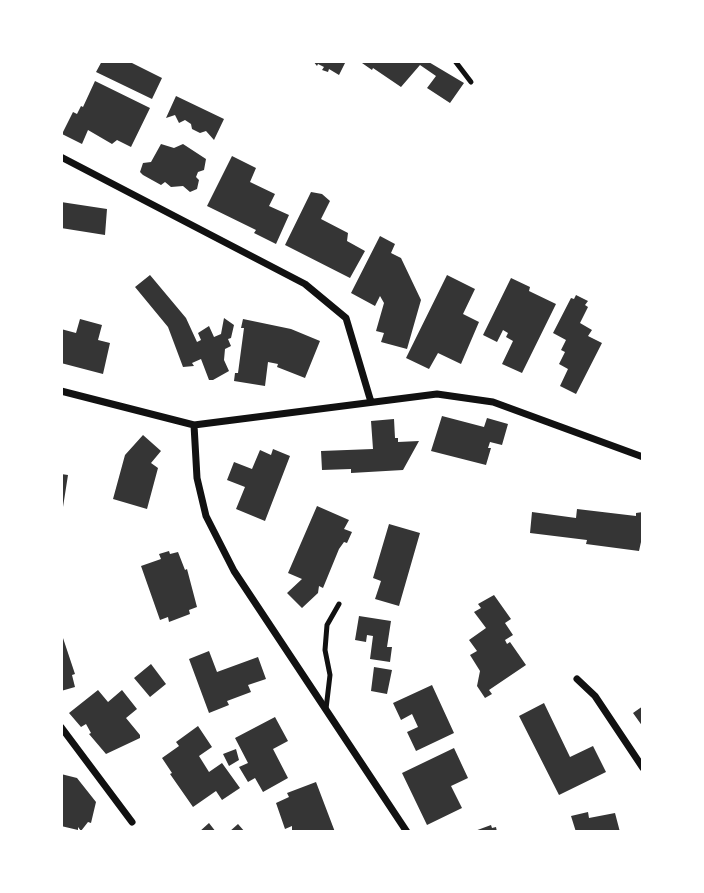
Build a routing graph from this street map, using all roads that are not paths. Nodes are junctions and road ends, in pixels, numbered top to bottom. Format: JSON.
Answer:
{"nodes":[{"id":1,"x":454,"y":61,"type":"edge"},
{"id":2,"x":471,"y":82,"type":"dead end"},
{"id":3,"x":61,"y":157,"type":"edge"},
{"id":4,"x":61,"y":391,"type":"edge"},
{"id":5,"x":371,"y":402,"type":"junction"},
{"id":6,"x":194,"y":425,"type":"junction"},
{"id":7,"x":643,"y":457,"type":"edge"},
{"id":8,"x":339,"y":604,"type":"dead end"},
{"id":9,"x":577,"y":679,"type":"dead end"},
{"id":10,"x":326,"y":709,"type":"junction"},
{"id":11,"x":61,"y":727,"type":"edge"},
{"id":12,"x":643,"y":768,"type":"edge"},
{"id":13,"x":132,"y":822,"type":"dead end"},
{"id":14,"x":407,"y":832,"type":"edge"}],
"edges":[{"from":1,"to":2,"type":"lane"},
{"from":3,"to":5,"type":"street"},
{"from":4,"to":6,"type":"street"},
{"from":5,"to":6,"type":"street"},
{"from":5,"to":7,"type":"street"},
{"from":6,"to":10,"type":"street"},
{"from":8,"to":10,"type":"lane"},
{"from":9,"to":12,"type":"street"},
{"from":10,"to":14,"type":"street"},
{"from":11,"to":13,"type":"street"}]}
